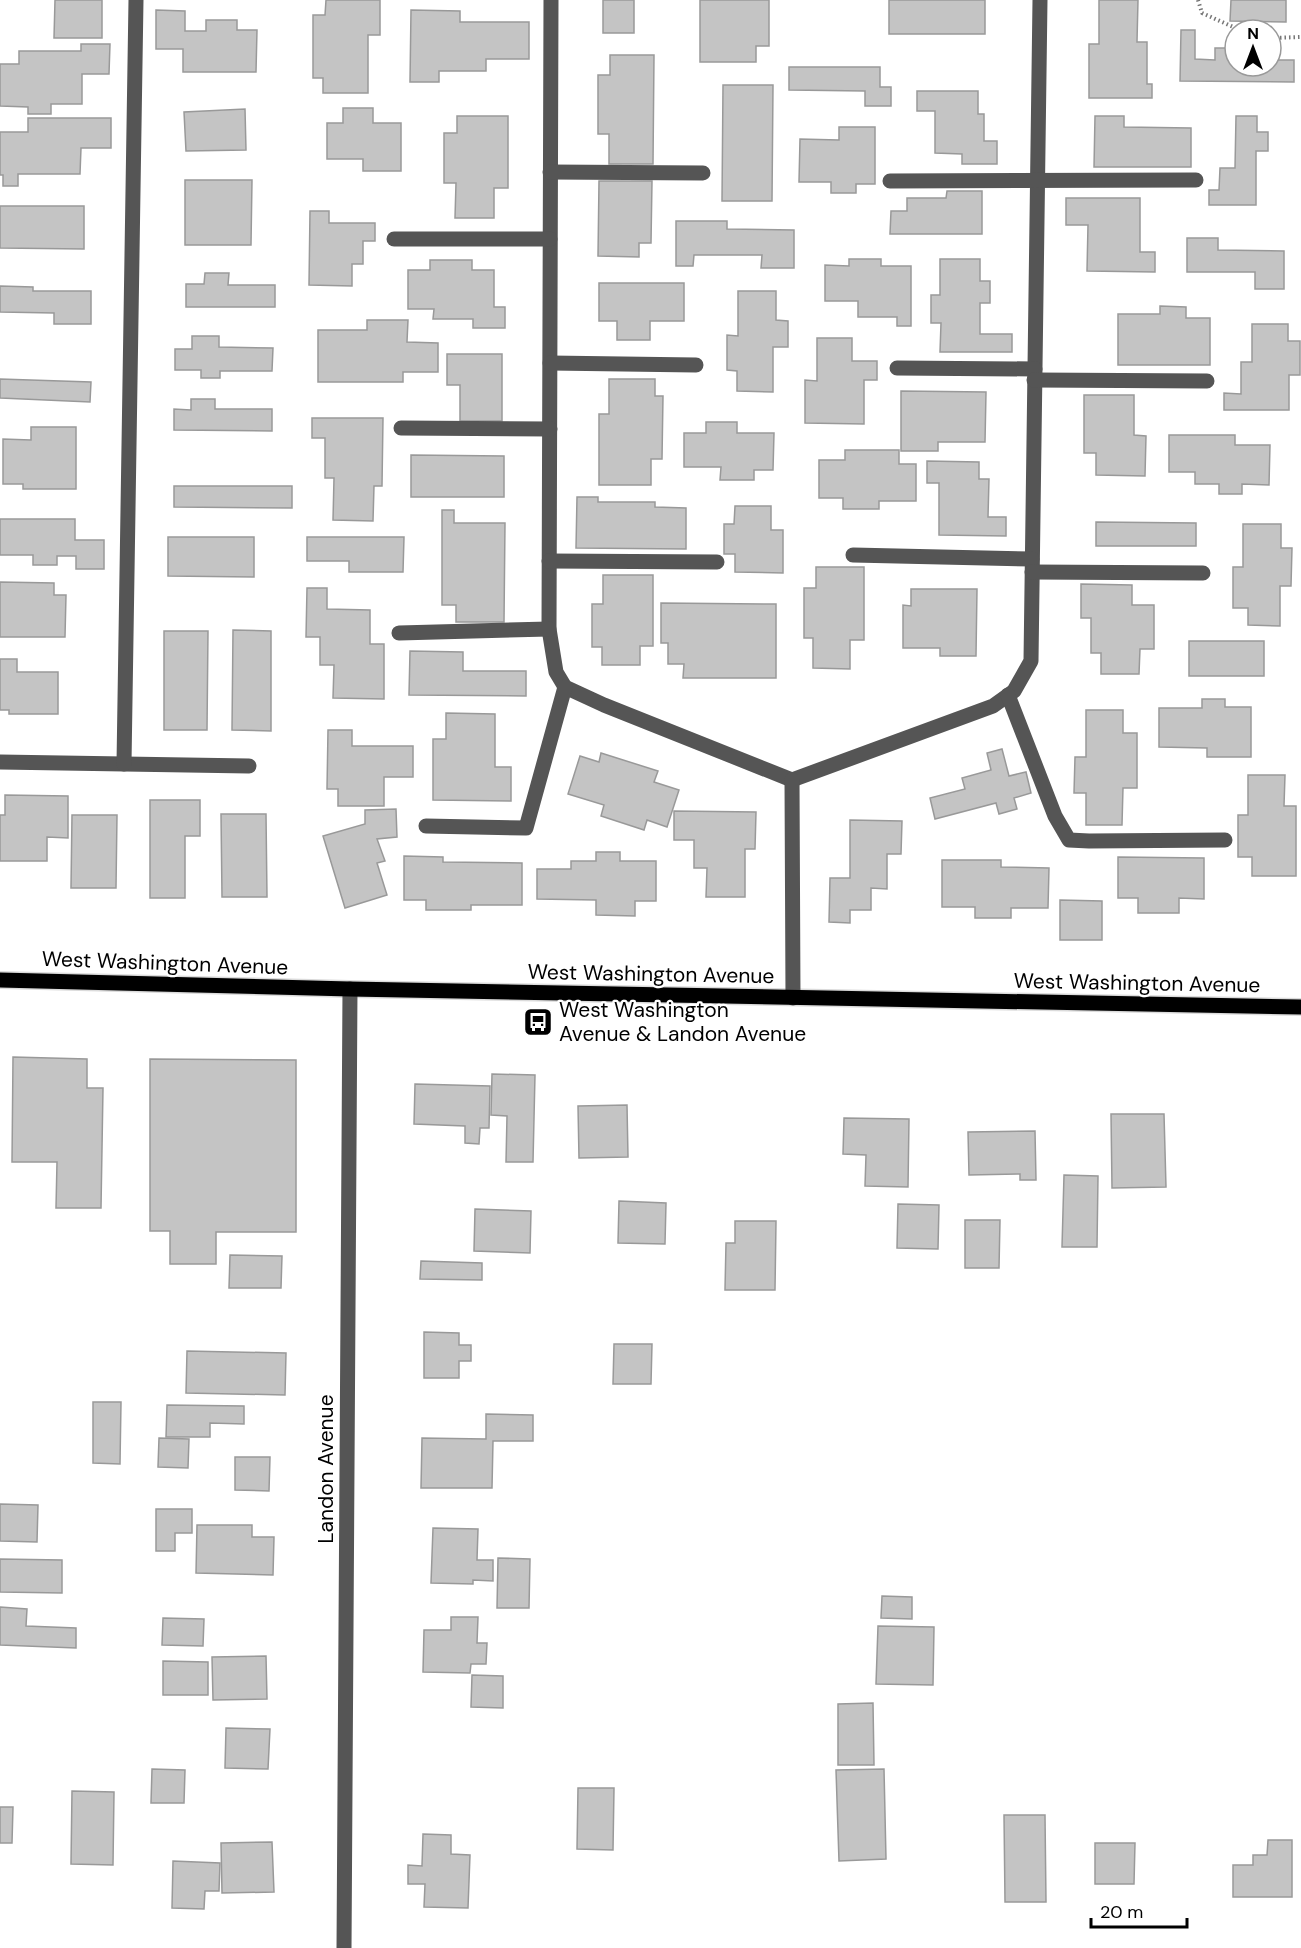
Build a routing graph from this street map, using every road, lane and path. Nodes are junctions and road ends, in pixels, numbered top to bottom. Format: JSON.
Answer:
{"nodes":[{"id":1,"x":136,"y":0,"type":"edge"},
{"id":2,"x":551,"y":0,"type":"edge"},
{"id":3,"x":1040,"y":0,"type":"edge"},
{"id":4,"x":1198,"y":0,"type":"edge"},
{"id":5,"x":1223,"y":22,"type":"edge"},
{"id":6,"x":1301,"y":37,"type":"edge"},
{"id":7,"x":1283,"y":38,"type":"edge"},
{"id":8,"x":550,"y":172,"type":"junction"},
{"id":9,"x":704,"y":173,"type":"dead end"},
{"id":10,"x":1037,"y":180,"type":"junction"},
{"id":11,"x":1196,"y":180,"type":"dead end"},
{"id":12,"x":890,"y":181,"type":"dead end"},
{"id":13,"x":394,"y":238,"type":"dead end"},
{"id":14,"x":550,"y":238,"type":"junction"},
{"id":15,"x":550,"y":363,"type":"junction"},
{"id":16,"x":696,"y":365,"type":"dead end"},
{"id":17,"x":897,"y":368,"type":"dead end"},
{"id":18,"x":1035,"y":375,"type":"junction"},
{"id":19,"x":1207,"y":381,"type":"dead end"},
{"id":20,"x":401,"y":428,"type":"dead end"},
{"id":21,"x":550,"y":429,"type":"junction"},
{"id":22,"x":853,"y":555,"type":"dead end"},
{"id":23,"x":549,"y":561,"type":"junction"},
{"id":24,"x":717,"y":562,"type":"dead end"},
{"id":25,"x":1032,"y":565,"type":"junction"},
{"id":26,"x":1203,"y":573,"type":"dead end"},
{"id":27,"x":549,"y":629,"type":"junction"},
{"id":28,"x":399,"y":633,"type":"dead end"},
{"id":29,"x":565,"y":687,"type":"junction"},
{"id":30,"x":1008,"y":695,"type":"junction"},
{"id":31,"x":0,"y":762,"type":"edge"},
{"id":32,"x":124,"y":764,"type":"junction"},
{"id":33,"x":249,"y":766,"type":"dead end"},
{"id":34,"x":792,"y":780,"type":"junction"},
{"id":35,"x":426,"y":826,"type":"dead end"},
{"id":36,"x":1225,"y":840,"type":"dead end"},
{"id":37,"x":0,"y":980,"type":"edge"},
{"id":38,"x":350,"y":989,"type":"junction"},
{"id":39,"x":793,"y":998,"type":"junction"},
{"id":40,"x":1301,"y":1007,"type":"edge"},
{"id":41,"x":344,"y":1948,"type":"edge"}],
"edges":[{"from":1,"to":32,"type":"street"},
{"from":2,"to":8,"type":"street"},
{"from":3,"to":10,"type":"street"},
{"from":4,"to":5,"type":"path"},
{"from":6,"to":7,"type":"path"},
{"from":8,"to":9,"type":"street"},
{"from":8,"to":14,"type":"street"},
{"from":10,"to":11,"type":"street"},
{"from":10,"to":12,"type":"street"},
{"from":10,"to":18,"type":"street"},
{"from":13,"to":14,"type":"street"},
{"from":14,"to":15,"type":"street"},
{"from":15,"to":16,"type":"street"},
{"from":15,"to":21,"type":"street"},
{"from":17,"to":18,"type":"street"},
{"from":18,"to":19,"type":"street"},
{"from":18,"to":25,"type":"street"},
{"from":20,"to":21,"type":"street"},
{"from":21,"to":23,"type":"street"},
{"from":22,"to":25,"type":"street"},
{"from":23,"to":24,"type":"street"},
{"from":23,"to":27,"type":"street"},
{"from":25,"to":26,"type":"street"},
{"from":25,"to":30,"type":"street"},
{"from":27,"to":28,"type":"street"},
{"from":27,"to":29,"type":"street"},
{"from":29,"to":34,"type":"street"},
{"from":29,"to":35,"type":"street"},
{"from":30,"to":34,"type":"street"},
{"from":30,"to":36,"type":"street"},
{"from":31,"to":32,"type":"street"},
{"from":32,"to":33,"type":"street"},
{"from":34,"to":39,"type":"street"},
{"from":37,"to":38,"type":"main road","name":"West Washington Avenue"},
{"from":38,"to":39,"type":"main road","name":"West Washington Avenue"},
{"from":38,"to":41,"type":"street","name":"Landon Avenue"},
{"from":39,"to":40,"type":"main road","name":"West Washington Avenue"}]}
